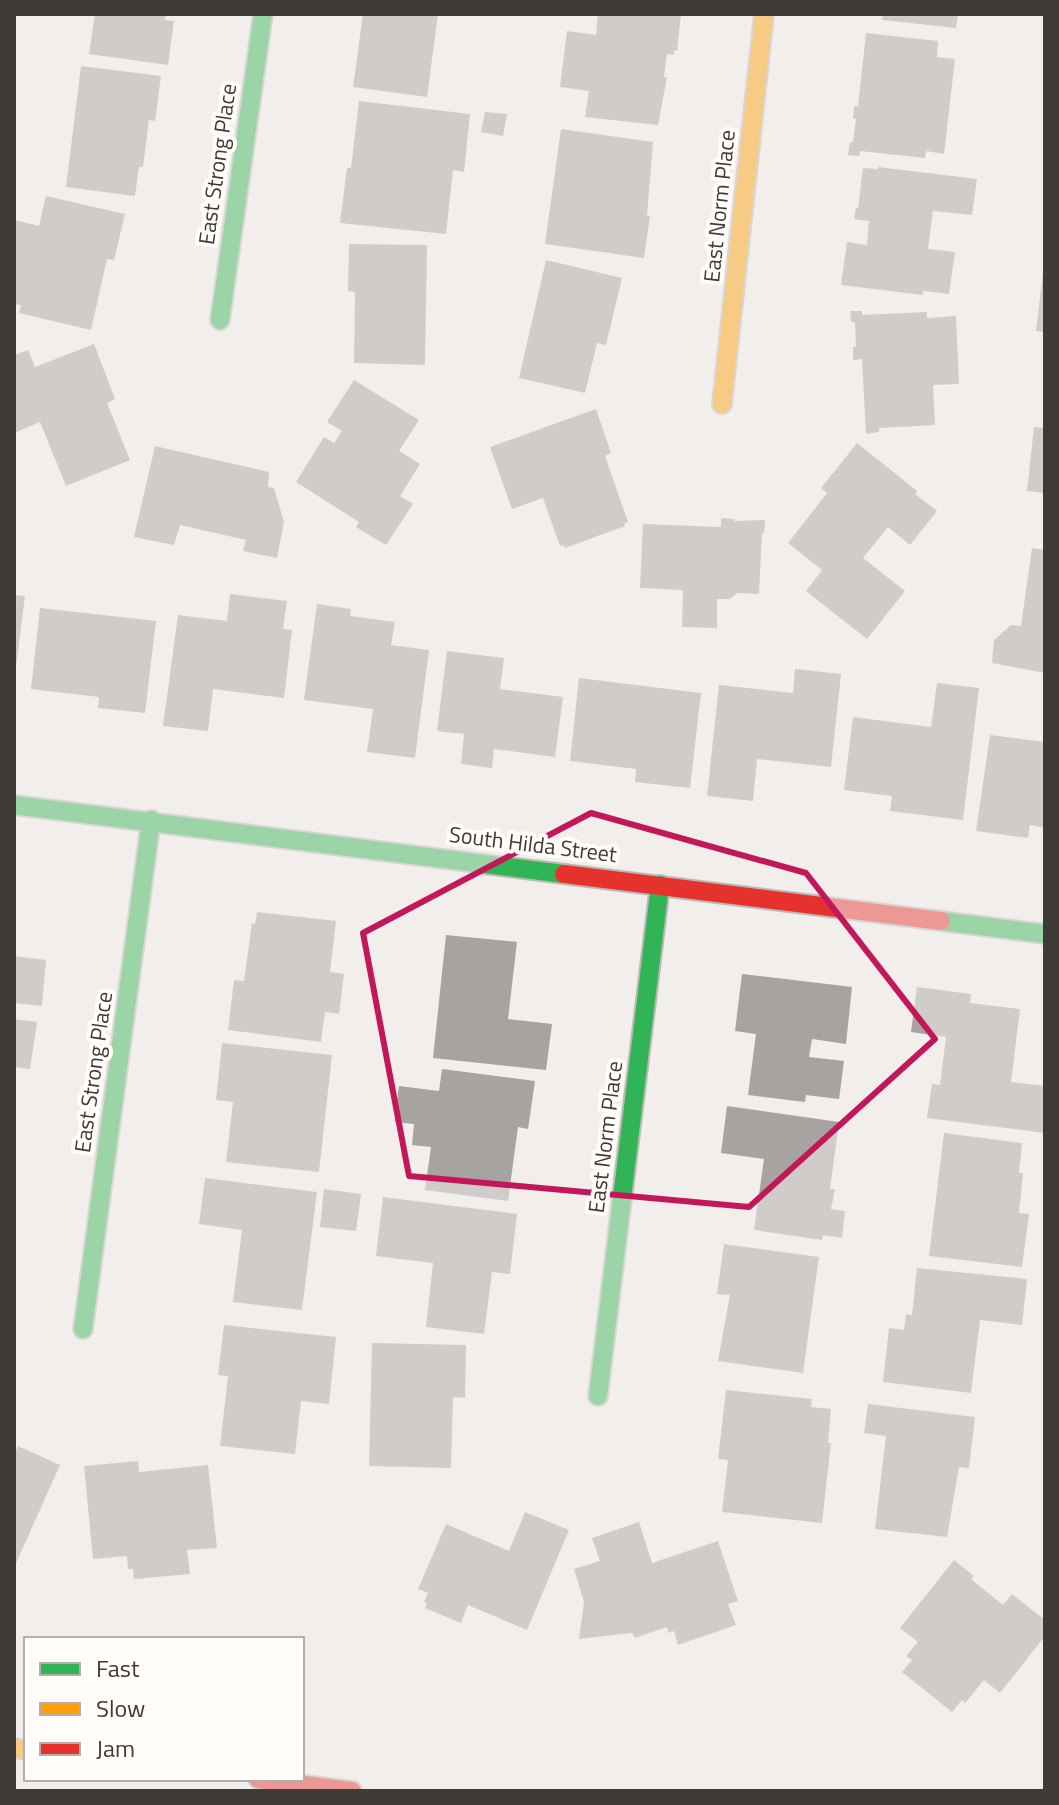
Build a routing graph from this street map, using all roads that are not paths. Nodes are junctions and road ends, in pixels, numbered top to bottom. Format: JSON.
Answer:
{"nodes":[{"id":1,"x":263,"y":14,"type":"edge"},
{"id":2,"x":764,"y":14,"type":"edge"},
{"id":3,"x":220,"y":320,"type":"dead end"},
{"id":4,"x":722,"y":404,"type":"dead end"},
{"id":5,"x":14,"y":805,"type":"edge"},
{"id":6,"x":151,"y":820,"type":"junction"},
{"id":7,"x":660,"y":885,"type":"junction"},
{"id":8,"x":1045,"y":934,"type":"edge"},
{"id":9,"x":83,"y":1329,"type":"dead end"},
{"id":10,"x":598,"y":1396,"type":"dead end"},
{"id":11,"x":274,"y":1781,"type":"edge"},
{"id":12,"x":352,"y":1791,"type":"edge"}],
"edges":[{"from":1,"to":3,"type":"main road","name":"East Strong Place"},
{"from":2,"to":4,"type":"main road","name":"East Norm Place"},
{"from":5,"to":6,"type":"main road","name":"South Hilda Street"},
{"from":6,"to":7,"type":"main road","name":"South Hilda Street"},
{"from":6,"to":9,"type":"main road","name":"East Strong Place"},
{"from":7,"to":8,"type":"main road","name":"South Hilda Street"},
{"from":7,"to":10,"type":"main road","name":"East Norm Place"},
{"from":11,"to":12,"type":"main road"}]}
